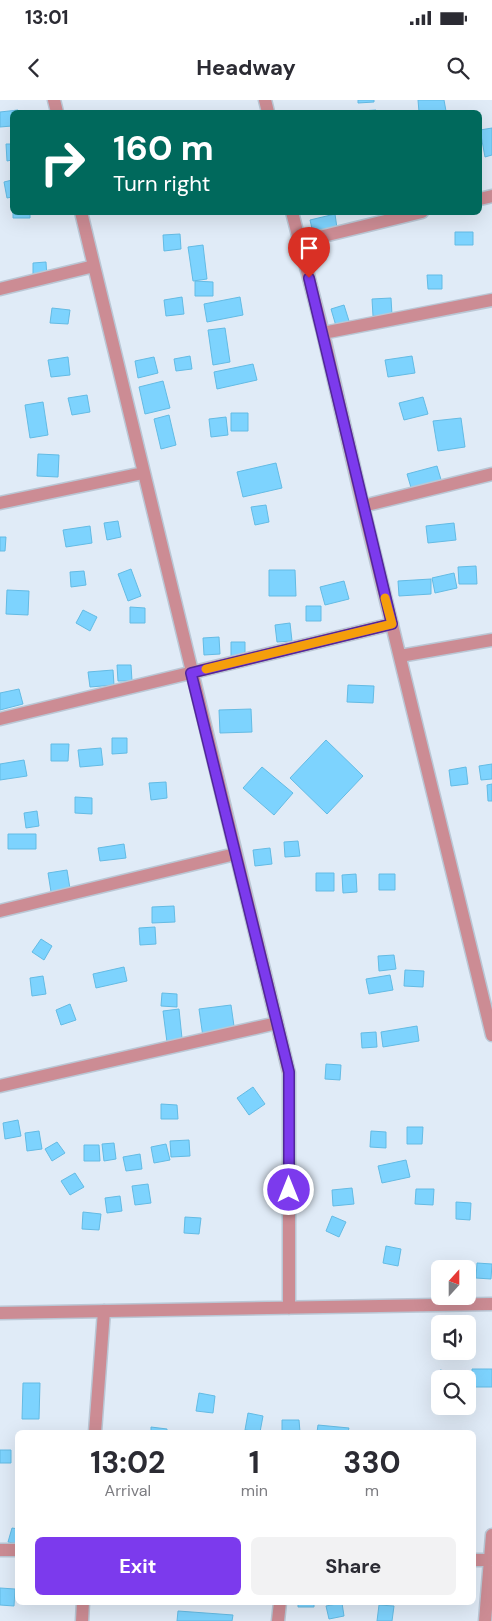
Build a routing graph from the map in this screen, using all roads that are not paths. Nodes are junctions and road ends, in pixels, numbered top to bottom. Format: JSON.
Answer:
{"nodes":[{"id":1,"x":82,"y":215,"type":"edge"},
{"id":2,"x":293,"y":215,"type":"edge"},
{"id":3,"x":410,"y":215,"type":"edge"},
{"id":4,"x":299,"y":242,"type":"junction"},
{"id":5,"x":94,"y":266,"type":"junction"},
{"id":6,"x":0,"y":289,"type":"edge"},
{"id":7,"x":492,"y":300,"type":"edge"},
{"id":8,"x":323,"y":333,"type":"junction"},
{"id":9,"x":143,"y":473,"type":"junction"},
{"id":10,"x":492,"y":474,"type":"edge"},
{"id":11,"x":0,"y":503,"type":"edge"},
{"id":12,"x":363,"y":506,"type":"junction"},
{"id":13,"x":392,"y":624,"type":"junction"},
{"id":14,"x":492,"y":640,"type":"edge"},
{"id":15,"x":400,"y":656,"type":"junction"},
{"id":16,"x":191,"y":673,"type":"junction"},
{"id":17,"x":0,"y":718,"type":"edge"},
{"id":18,"x":235,"y":854,"type":"junction"},
{"id":19,"x":0,"y":911,"type":"edge"},
{"id":20,"x":277,"y":1024,"type":"junction"},
{"id":21,"x":492,"y":1034,"type":"edge"},
{"id":22,"x":0,"y":1086,"type":"edge"},
{"id":23,"x":492,"y":1304,"type":"edge"},
{"id":24,"x":289,"y":1308,"type":"junction"},
{"id":25,"x":104,"y":1311,"type":"junction"},
{"id":26,"x":0,"y":1313,"type":"edge"},
{"id":27,"x":95,"y":1430,"type":"edge"},
{"id":28,"x":492,"y":1535,"type":"edge"},
{"id":29,"x":0,"y":1550,"type":"edge"},
{"id":30,"x":15,"y":1550,"type":"edge"},
{"id":31,"x":476,"y":1560,"type":"edge"},
{"id":32,"x":489,"y":1560,"type":"junction"},
{"id":33,"x":83,"y":1605,"type":"edge"},
{"id":34,"x":280,"y":1605,"type":"edge"},
{"id":35,"x":82,"y":1621,"type":"edge"},
{"id":36,"x":278,"y":1621,"type":"edge"},
{"id":37,"x":485,"y":1621,"type":"edge"}],
"edges":[{"from":1,"to":5,"type":"street"},
{"from":2,"to":4,"type":"street"},
{"from":3,"to":4,"type":"street"},
{"from":4,"to":8,"type":"street"},
{"from":5,"to":6,"type":"street"},
{"from":5,"to":9,"type":"street"},
{"from":7,"to":8,"type":"street"},
{"from":8,"to":12,"type":"street"},
{"from":9,"to":11,"type":"street"},
{"from":9,"to":16,"type":"street"},
{"from":10,"to":12,"type":"street"},
{"from":12,"to":13,"type":"street"},
{"from":13,"to":15,"type":"street"},
{"from":13,"to":16,"type":"street"},
{"from":14,"to":15,"type":"street"},
{"from":15,"to":21,"type":"street"},
{"from":16,"to":17,"type":"street"},
{"from":16,"to":18,"type":"street"},
{"from":18,"to":19,"type":"street"},
{"from":18,"to":20,"type":"street"},
{"from":20,"to":22,"type":"street"},
{"from":20,"to":24,"type":"street"},
{"from":23,"to":24,"type":"street"},
{"from":24,"to":25,"type":"street"},
{"from":25,"to":26,"type":"street"},
{"from":25,"to":27,"type":"street"},
{"from":28,"to":32,"type":"street"},
{"from":29,"to":30,"type":"street"},
{"from":31,"to":32,"type":"street"},
{"from":32,"to":37,"type":"street"},
{"from":33,"to":35,"type":"street"},
{"from":34,"to":36,"type":"street"}]}
